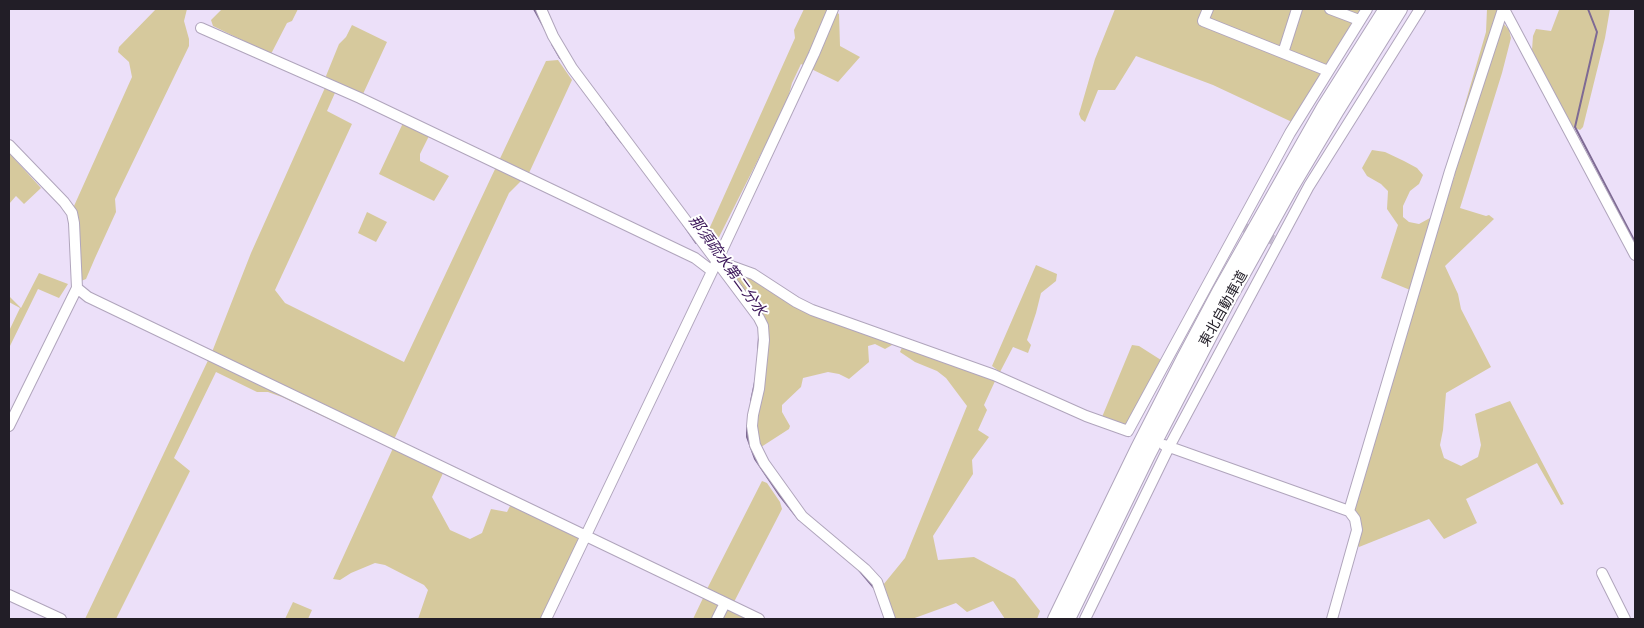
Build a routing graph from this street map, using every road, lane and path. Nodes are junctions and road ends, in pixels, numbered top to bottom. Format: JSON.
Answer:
{"nodes":[{"id":1,"x":541,"y":9,"type":"edge"},
{"id":2,"x":833,"y":9,"type":"edge"},
{"id":3,"x":1208,"y":9,"type":"edge"},
{"id":4,"x":1298,"y":9,"type":"edge"},
{"id":5,"x":1330,"y":9,"type":"edge"},
{"id":6,"x":1367,"y":9,"type":"edge"},
{"id":7,"x":1386,"y":9,"type":"edge"},
{"id":8,"x":1400,"y":9,"type":"edge"},
{"id":9,"x":1420,"y":9,"type":"edge"},
{"id":10,"x":1504,"y":9,"type":"edge"},
{"id":11,"x":1359,"y":20,"type":"junction"},
{"id":12,"x":200,"y":28,"type":"dead end"},
{"id":13,"x":1283,"y":53,"type":"junction"},
{"id":14,"x":1328,"y":71,"type":"junction"},
{"id":15,"x":9,"y":145,"type":"edge"},
{"id":16,"x":1635,"y":255,"type":"edge"},
{"id":17,"x":717,"y":260,"type":"junction"},
{"id":18,"x":712,"y":271,"type":"junction"},
{"id":19,"x":77,"y":288,"type":"junction"},
{"id":20,"x":9,"y":426,"type":"edge"},
{"id":21,"x":1166,"y":446,"type":"junction"},
{"id":22,"x":1349,"y":511,"type":"junction"},
{"id":23,"x":585,"y":536,"type":"junction"},
{"id":24,"x":1602,"y":573,"type":"dead end"},
{"id":25,"x":9,"y":595,"type":"edge"},
{"id":26,"x":725,"y":603,"type":"junction"},
{"id":27,"x":61,"y":619,"type":"edge"},
{"id":28,"x":546,"y":619,"type":"edge"},
{"id":29,"x":717,"y":619,"type":"edge"},
{"id":30,"x":759,"y":619,"type":"edge"},
{"id":31,"x":890,"y":619,"type":"edge"},
{"id":32,"x":1055,"y":619,"type":"edge"},
{"id":33,"x":1068,"y":619,"type":"edge"},
{"id":34,"x":1085,"y":619,"type":"edge"},
{"id":35,"x":1332,"y":619,"type":"edge"},
{"id":36,"x":1625,"y":619,"type":"edge"}],
"edges":[{"from":1,"to":17,"type":"street"},
{"from":2,"to":17,"type":"street"},
{"from":3,"to":13,"type":"street"},
{"from":4,"to":13,"type":"street"},
{"from":5,"to":11,"type":"street"},
{"from":6,"to":11,"type":"street"},
{"from":7,"to":32,"type":"highway","name":"東北自動車道"},
{"from":8,"to":33,"type":"highway","name":"東北自動車道"},
{"from":9,"to":21,"type":"street"},
{"from":10,"to":16,"type":"street"},
{"from":10,"to":22,"type":"street"},
{"from":11,"to":14,"type":"street"},
{"from":12,"to":18,"type":"street"},
{"from":13,"to":14,"type":"street"},
{"from":14,"to":17,"type":"street"},
{"from":15,"to":19,"type":"street"},
{"from":17,"to":18,"type":"street"},
{"from":17,"to":31,"type":"street"},
{"from":18,"to":23,"type":"street"},
{"from":19,"to":20,"type":"street"},
{"from":19,"to":23,"type":"street"},
{"from":21,"to":22,"type":"street"},
{"from":21,"to":34,"type":"street"},
{"from":22,"to":35,"type":"street"},
{"from":23,"to":26,"type":"street"},
{"from":23,"to":28,"type":"street"},
{"from":24,"to":36,"type":"street"},
{"from":25,"to":27,"type":"street"},
{"from":26,"to":29,"type":"street"},
{"from":26,"to":30,"type":"street"}]}
